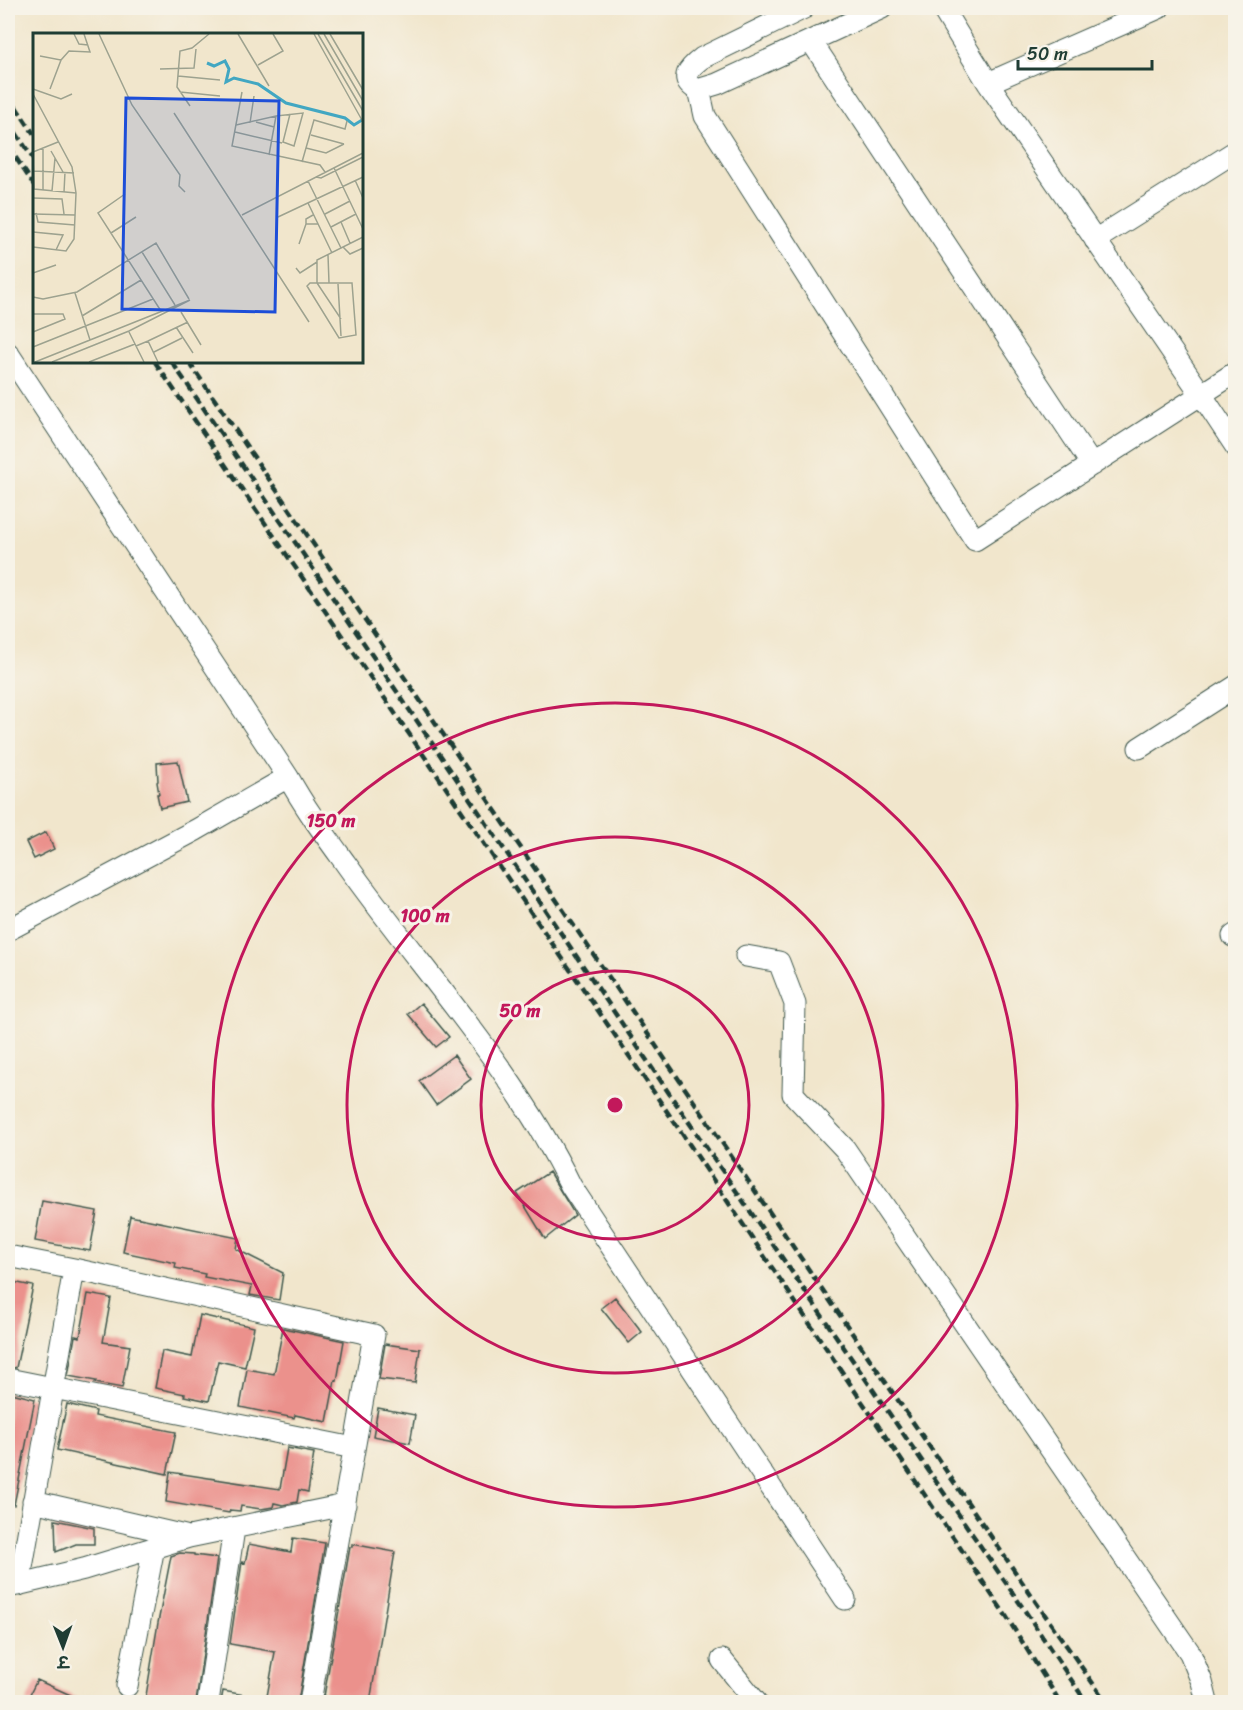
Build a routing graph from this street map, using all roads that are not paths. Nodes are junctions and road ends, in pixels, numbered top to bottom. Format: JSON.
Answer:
{"nodes":[{"id":1,"x":804,"y":8,"type":"edge"},
{"id":2,"x":882,"y":8,"type":"edge"},
{"id":3,"x":942,"y":8,"type":"edge"},
{"id":4,"x":1159,"y":8,"type":"edge"},
{"id":5,"x":811,"y":41,"type":"junction"},
{"id":6,"x":988,"y":84,"type":"junction"},
{"id":7,"x":699,"y":89,"type":"junction"},
{"id":8,"x":1236,"y":151,"type":"edge"},
{"id":9,"x":1095,"y":240,"type":"junction"},
{"id":10,"x":8,"y":353,"type":"edge"},
{"id":11,"x":1236,"y":372,"type":"edge"},
{"id":12,"x":1201,"y":394,"type":"junction"},
{"id":13,"x":1236,"y":447,"type":"edge"},
{"id":14,"x":1092,"y":465,"type":"junction"},
{"id":15,"x":1236,"y":686,"type":"edge"},
{"id":16,"x":1139,"y":748,"type":"dead end"},
{"id":17,"x":288,"y":777,"type":"junction"},
{"id":18,"x":8,"y":930,"type":"edge"},
{"id":19,"x":746,"y":956,"type":"dead end"},
{"id":20,"x":8,"y":1257,"type":"edge"},
{"id":21,"x":74,"y":1269,"type":"junction"},
{"id":22,"x":8,"y":1379,"type":"edge"},
{"id":23,"x":54,"y":1388,"type":"junction"},
{"id":24,"x":354,"y":1448,"type":"junction"},
{"id":25,"x":33,"y":1501,"type":"junction"},
{"id":26,"x":345,"y":1505,"type":"junction"},
{"id":27,"x":234,"y":1529,"type":"junction"},
{"id":28,"x":189,"y":1537,"type":"junction"},
{"id":29,"x":154,"y":1547,"type":"junction"},
{"id":30,"x":13,"y":1586,"type":"edge"},
{"id":31,"x":845,"y":1599,"type":"dead end"},
{"id":32,"x":722,"y":1660,"type":"dead end"},
{"id":33,"x":127,"y":1686,"type":"dead end"},
{"id":34,"x":207,"y":1702,"type":"edge"},
{"id":35,"x":310,"y":1702,"type":"edge"},
{"id":36,"x":756,"y":1702,"type":"edge"},
{"id":37,"x":1207,"y":1702,"type":"edge"}],
"edges":[{"from":1,"to":7,"type":"street"},
{"from":2,"to":5,"type":"street"},
{"from":3,"to":6,"type":"street"},
{"from":4,"to":6,"type":"street"},
{"from":5,"to":7,"type":"street"},
{"from":5,"to":14,"type":"street"},
{"from":6,"to":9,"type":"street"},
{"from":7,"to":14,"type":"street"},
{"from":8,"to":9,"type":"street"},
{"from":9,"to":12,"type":"street"},
{"from":10,"to":17,"type":"street"},
{"from":11,"to":12,"type":"street"},
{"from":12,"to":13,"type":"street"},
{"from":12,"to":14,"type":"street"},
{"from":15,"to":16,"type":"street"},
{"from":17,"to":18,"type":"street"},
{"from":17,"to":31,"type":"street"},
{"from":19,"to":37,"type":"street"},
{"from":20,"to":21,"type":"street"},
{"from":21,"to":23,"type":"street"},
{"from":21,"to":24,"type":"street"},
{"from":22,"to":23,"type":"street"},
{"from":23,"to":24,"type":"street"},
{"from":23,"to":25,"type":"street"},
{"from":24,"to":26,"type":"street"},
{"from":25,"to":28,"type":"street"},
{"from":25,"to":30,"type":"street"},
{"from":26,"to":27,"type":"street"},
{"from":26,"to":35,"type":"street"},
{"from":27,"to":28,"type":"street"},
{"from":27,"to":34,"type":"street"},
{"from":28,"to":29,"type":"street"},
{"from":29,"to":30,"type":"street"},
{"from":29,"to":33,"type":"street"},
{"from":32,"to":36,"type":"street"}]}
